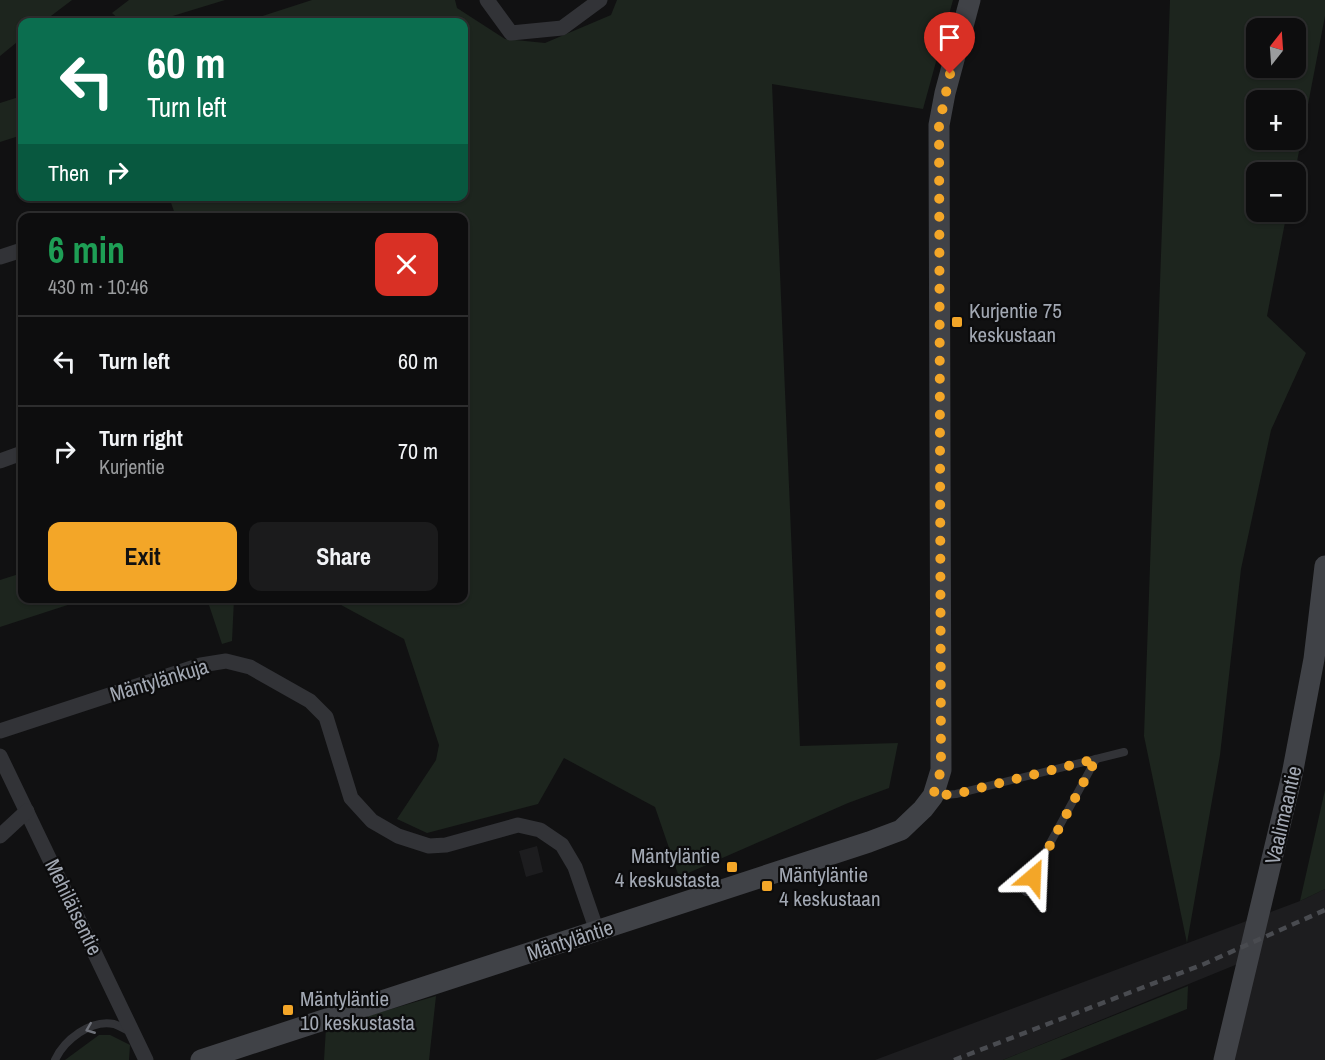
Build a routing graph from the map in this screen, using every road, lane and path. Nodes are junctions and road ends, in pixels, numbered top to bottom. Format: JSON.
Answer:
{"nodes":[{"id":1,"x":487,"y":0,"type":"edge"},
{"id":2,"x":600,"y":0,"type":"edge"},
{"id":3,"x":970,"y":0,"type":"edge"},
{"id":4,"x":18,"y":251,"type":"edge"},
{"id":5,"x":0,"y":257,"type":"edge"},
{"id":6,"x":18,"y":454,"type":"edge"},
{"id":7,"x":0,"y":461,"type":"edge"},
{"id":8,"x":1325,"y":566,"type":"edge"},
{"id":9,"x":0,"y":731,"type":"edge"},
{"id":10,"x":1124,"y":752,"type":"dead end"},
{"id":11,"x":0,"y":756,"type":"edge"},
{"id":12,"x":1096,"y":759,"type":"junction"},
{"id":13,"x":931,"y":799,"type":"junction"},
{"id":14,"x":27,"y":811,"type":"junction"},
{"id":15,"x":0,"y":836,"type":"edge"},
{"id":16,"x":1026,"y":892,"type":"dead end"},
{"id":17,"x":597,"y":931,"type":"junction"},
{"id":18,"x":135,"y":1035,"type":"junction"},
{"id":19,"x":56,"y":1060,"type":"edge"},
{"id":20,"x":146,"y":1060,"type":"edge"},
{"id":21,"x":201,"y":1060,"type":"edge"},
{"id":22,"x":1224,"y":1060,"type":"edge"}],
"edges":[{"from":1,"to":2,"type":"street"},
{"from":3,"to":13,"type":"street"},
{"from":4,"to":5,"type":"street"},
{"from":6,"to":7,"type":"street"},
{"from":8,"to":22,"type":"street","name":"Vaalimaantie"},
{"from":9,"to":17,"type":"street","name":"Mäntylänkuja"},
{"from":10,"to":12,"type":"lane"},
{"from":11,"to":14,"type":"street","name":"Mehiläisentie"},
{"from":12,"to":13,"type":"lane"},
{"from":12,"to":16,"type":"lane"},
{"from":13,"to":17,"type":"street","name":"Mäntyläntie"},
{"from":14,"to":15,"type":"street"},
{"from":14,"to":18,"type":"street","name":"Mehiläisentie"},
{"from":17,"to":21,"type":"street","name":"Mäntyläntie"},
{"from":18,"to":19,"type":"lane","one_way":true},
{"from":18,"to":20,"type":"street","name":"Mehiläisentie"}]}
